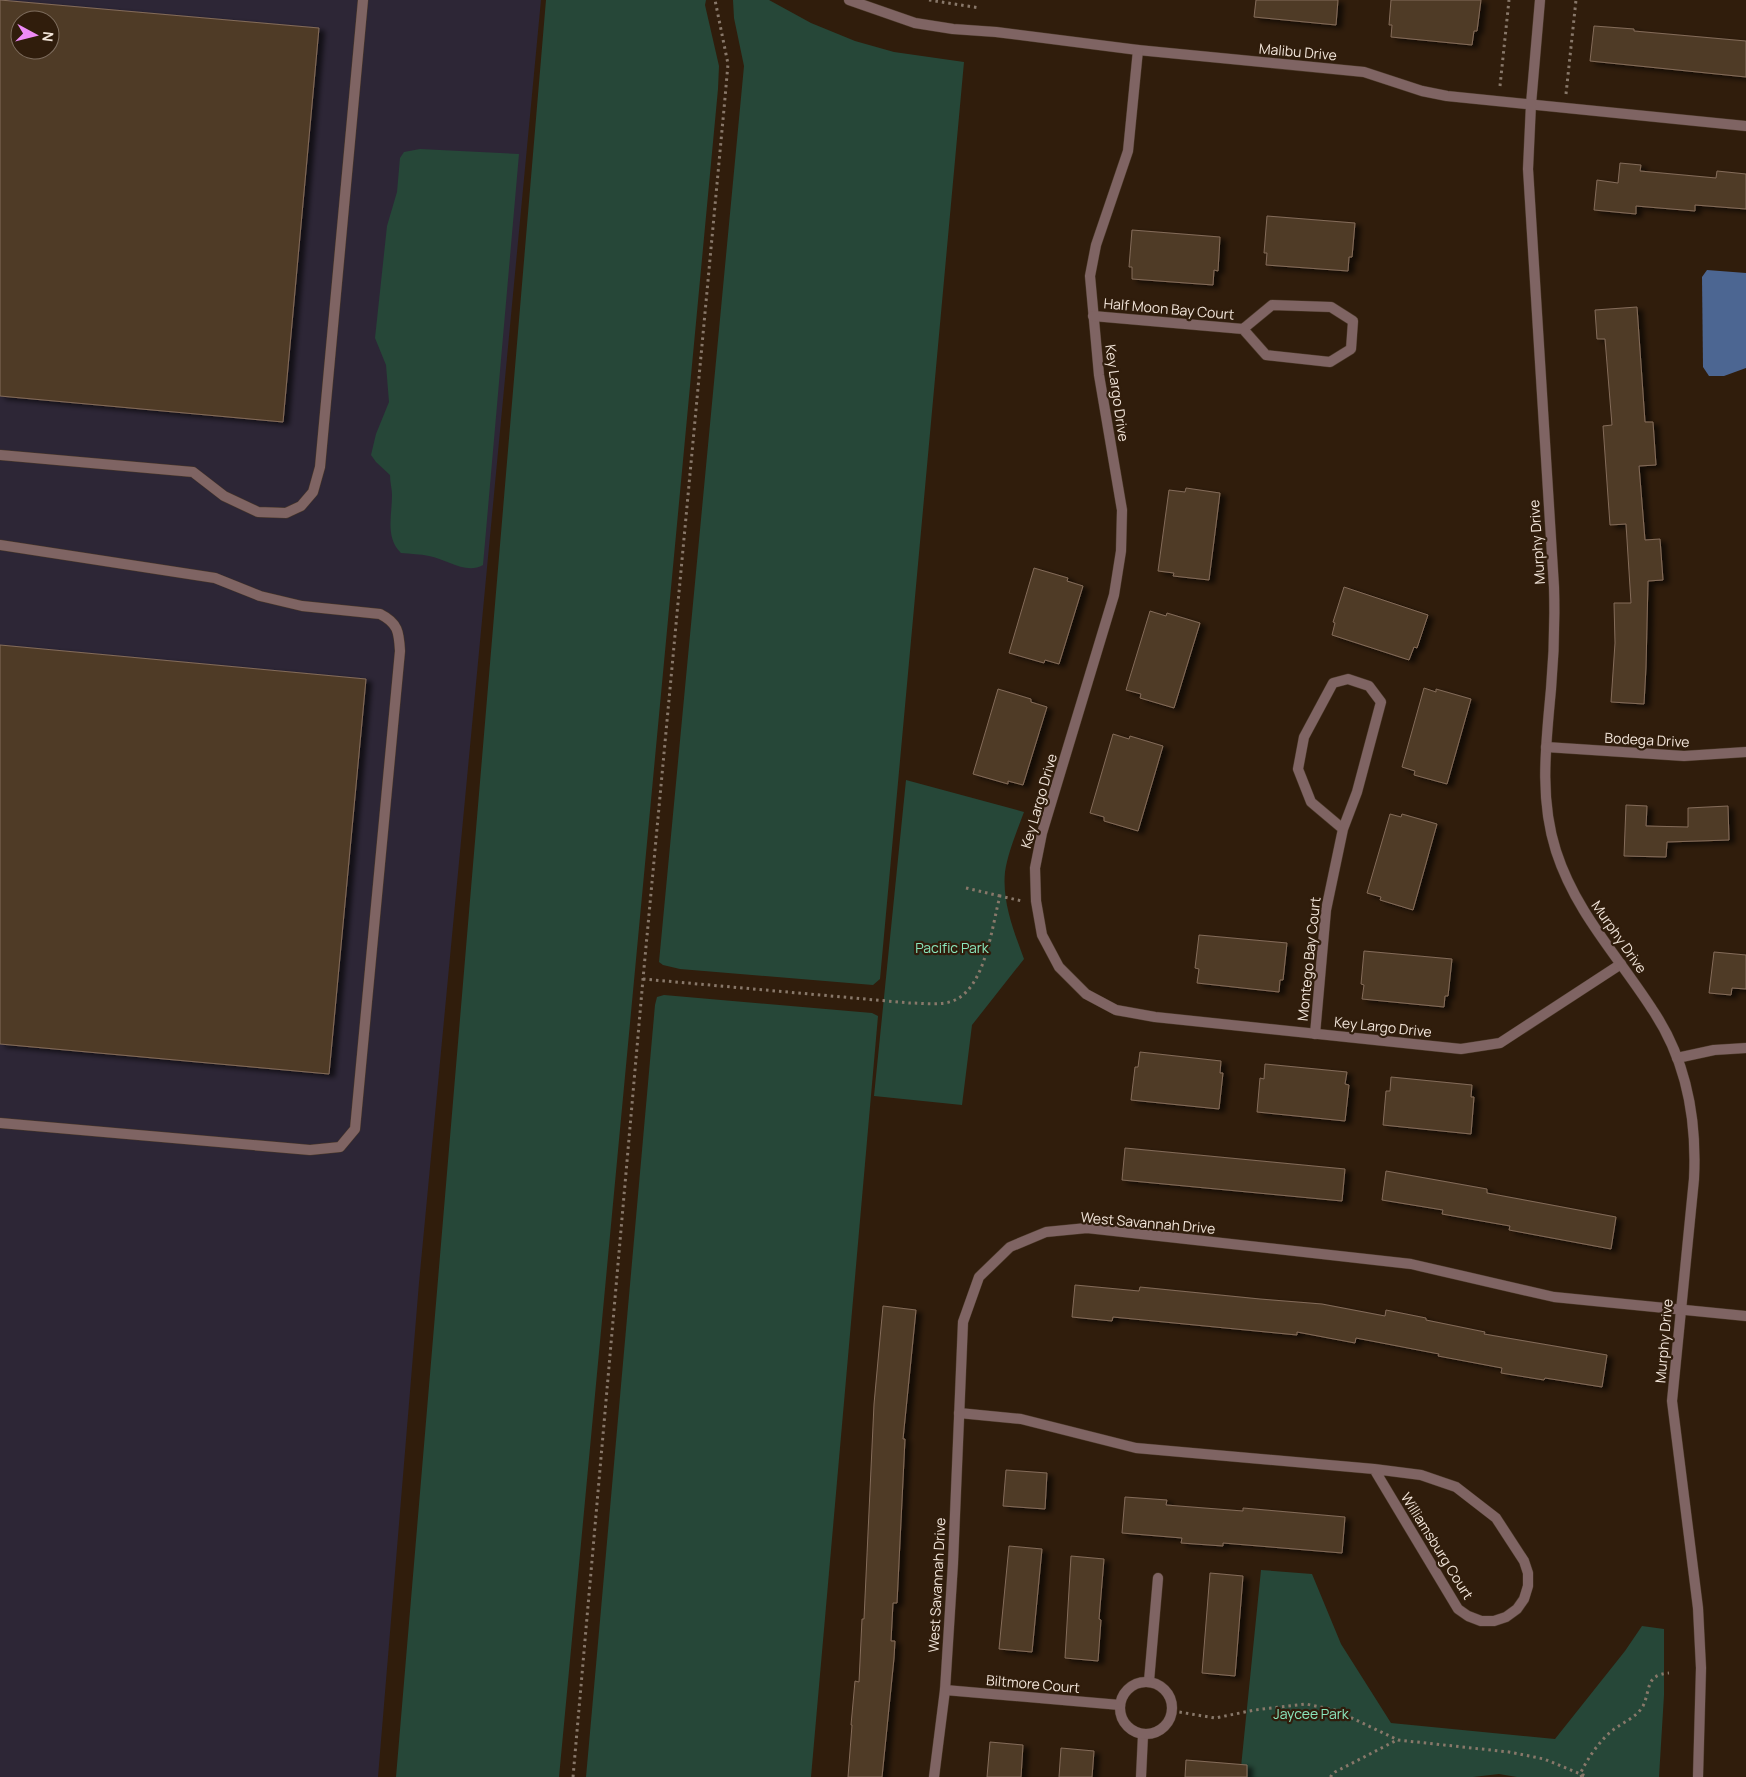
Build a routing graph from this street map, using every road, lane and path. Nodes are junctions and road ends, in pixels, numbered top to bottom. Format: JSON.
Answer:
{"nodes":[{"id":1,"x":363,"y":0,"type":"edge"},
{"id":2,"x":715,"y":0,"type":"edge"},
{"id":3,"x":849,"y":0,"type":"edge"},
{"id":4,"x":929,"y":0,"type":"edge"},
{"id":5,"x":1509,"y":0,"type":"edge"},
{"id":6,"x":1540,"y":0,"type":"edge"},
{"id":7,"x":1576,"y":0,"type":"edge"},
{"id":8,"x":980,"y":8,"type":"dead end"},
{"id":9,"x":1138,"y":50,"type":"junction"},
{"id":10,"x":1498,"y":102,"type":"junction"},
{"id":11,"x":1531,"y":104,"type":"junction"},
{"id":12,"x":1565,"y":108,"type":"junction"},
{"id":13,"x":1746,"y":126,"type":"edge"},
{"id":14,"x":1093,"y":316,"type":"junction"},
{"id":15,"x":1243,"y":329,"type":"junction"},
{"id":16,"x":0,"y":455,"type":"edge"},
{"id":17,"x":0,"y":545,"type":"edge"},
{"id":18,"x":1546,"y":747,"type":"junction"},
{"id":19,"x":1746,"y":752,"type":"edge"},
{"id":20,"x":1343,"y":829,"type":"junction"},
{"id":21,"x":966,"y":888,"type":"dead end"},
{"id":22,"x":1000,"y":896,"type":"junction"},
{"id":23,"x":1036,"y":902,"type":"junction"},
{"id":24,"x":1621,"y":964,"type":"junction"},
{"id":25,"x":643,"y":979,"type":"junction"},
{"id":26,"x":1315,"y":1034,"type":"junction"},
{"id":27,"x":1746,"y":1048,"type":"edge"},
{"id":28,"x":1677,"y":1058,"type":"junction"},
{"id":29,"x":0,"y":1123,"type":"edge"},
{"id":30,"x":1681,"y":1308,"type":"junction"},
{"id":31,"x":1746,"y":1316,"type":"edge"},
{"id":32,"x":959,"y":1413,"type":"junction"},
{"id":33,"x":1374,"y":1469,"type":"junction"},
{"id":34,"x":1158,"y":1578,"type":"dead end"},
{"id":35,"x":1669,"y":1673,"type":"dead end"},
{"id":36,"x":1149,"y":1681,"type":"junction"},
{"id":37,"x":945,"y":1690,"type":"junction"},
{"id":38,"x":1120,"y":1705,"type":"junction"},
{"id":39,"x":1173,"y":1711,"type":"junction"},
{"id":40,"x":1143,"y":1734,"type":"junction"},
{"id":41,"x":1397,"y":1740,"type":"junction"},
{"id":42,"x":1581,"y":1775,"type":"edge"},
{"id":43,"x":573,"y":1777,"type":"edge"},
{"id":44,"x":934,"y":1777,"type":"edge"},
{"id":45,"x":1141,"y":1777,"type":"edge"},
{"id":46,"x":1332,"y":1777,"type":"edge"},
{"id":47,"x":1588,"y":1777,"type":"edge"},
{"id":48,"x":1698,"y":1777,"type":"edge"}],
"edges":[{"from":1,"to":16,"type":"street"},
{"from":2,"to":25,"type":"path"},
{"from":3,"to":9,"type":"street","name":"Malibu Drive"},
{"from":4,"to":8,"type":"path"},
{"from":5,"to":10,"type":"path"},
{"from":6,"to":11,"type":"street","name":"Murphy Drive"},
{"from":7,"to":12,"type":"path"},
{"from":9,"to":10,"type":"street","name":"Malibu Drive"},
{"from":9,"to":14,"type":"street","name":"Key Largo Drive"},
{"from":10,"to":11,"type":"street","name":"Malibu Drive"},
{"from":11,"to":12,"type":"street","name":"Malibu Drive"},
{"from":11,"to":18,"type":"street","name":"Murphy Drive"},
{"from":12,"to":13,"type":"street","name":"Malibu Drive"},
{"from":14,"to":15,"type":"street","name":"Half Moon Bay Court"},
{"from":14,"to":23,"type":"street","name":"Key Largo Drive"},
{"from":15,"to":15,"type":"street","name":"Half Moon Bay Court"},
{"from":17,"to":29,"type":"street"},
{"from":18,"to":19,"type":"street","name":"Bodega Drive"},
{"from":18,"to":24,"type":"street","name":"Murphy Drive"},
{"from":20,"to":20,"type":"street","name":"Montego Bay Court"},
{"from":20,"to":26,"type":"street","name":"Montego Bay Court"},
{"from":21,"to":22,"type":"path"},
{"from":22,"to":23,"type":"path"},
{"from":22,"to":25,"type":"path"},
{"from":23,"to":26,"type":"street","name":"Key Largo Drive"},
{"from":24,"to":26,"type":"street","name":"Key Largo Drive"},
{"from":24,"to":28,"type":"street","name":"Murphy Drive"},
{"from":25,"to":43,"type":"path"},
{"from":27,"to":28,"type":"street"},
{"from":28,"to":30,"type":"street","name":"Murphy Drive"},
{"from":30,"to":31,"type":"street","name":"West Savannah Drive"},
{"from":30,"to":32,"type":"street","name":"West Savannah Drive"},
{"from":30,"to":48,"type":"street","name":"Murphy Drive"},
{"from":32,"to":33,"type":"street","name":"Williamsburg Court"},
{"from":32,"to":37,"type":"street","name":"West Savannah Drive"},
{"from":33,"to":33,"type":"street","name":"Williamsburg Court"},
{"from":34,"to":36,"type":"street"},
{"from":35,"to":42,"type":"path"},
{"from":36,"to":38,"type":"street"},
{"from":36,"to":39,"type":"street"},
{"from":37,"to":38,"type":"street","name":"Biltmore Court"},
{"from":37,"to":44,"type":"street","name":"West Savannah Drive"},
{"from":38,"to":40,"type":"street"},
{"from":39,"to":40,"type":"street"},
{"from":39,"to":41,"type":"path"},
{"from":40,"to":45,"type":"street"},
{"from":41,"to":42,"type":"path"},
{"from":41,"to":46,"type":"path"},
{"from":42,"to":47,"type":"path"}]}
